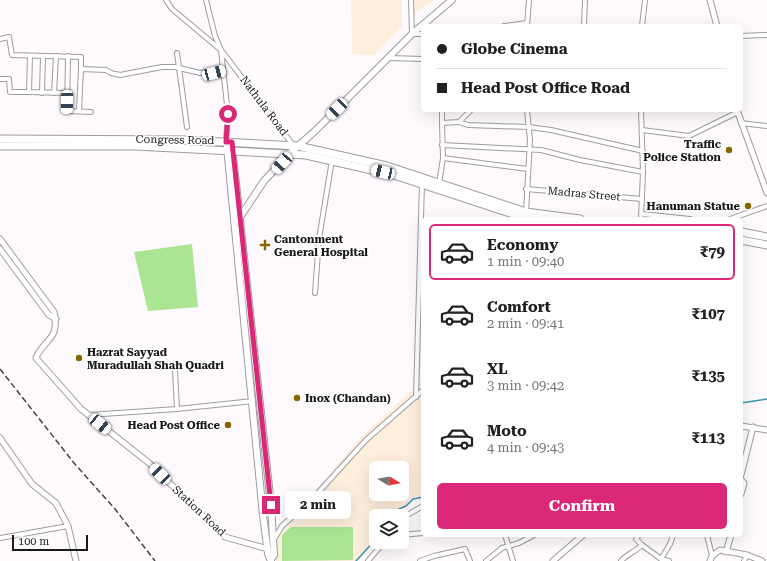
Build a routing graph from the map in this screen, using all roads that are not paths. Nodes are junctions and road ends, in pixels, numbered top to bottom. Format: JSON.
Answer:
{"nodes":[{"id":1,"x":166,"y":0,"type":"edge"},
{"id":2,"x":206,"y":0,"type":"edge"},
{"id":3,"x":411,"y":0,"type":"edge"},
{"id":4,"x":452,"y":0,"type":"edge"},
{"id":5,"x":529,"y":0,"type":"edge"},
{"id":6,"x":585,"y":0,"type":"edge"},
{"id":7,"x":645,"y":0,"type":"edge"},
{"id":8,"x":710,"y":0,"type":"edge"},
{"id":9,"x":424,"y":24,"type":"edge"},
{"id":10,"x":527,"y":24,"type":"edge"},
{"id":11,"x":584,"y":24,"type":"edge"},
{"id":12,"x":642,"y":24,"type":"edge"},
{"id":13,"x":716,"y":24,"type":"edge"},
{"id":14,"x":421,"y":26,"type":"edge"},
{"id":15,"x":412,"y":34,"type":"junction"},
{"id":16,"x":421,"y":34,"type":"edge"},
{"id":17,"x":767,"y":35,"type":"edge"},
{"id":18,"x":743,"y":36,"type":"edge"},
{"id":19,"x":0,"y":39,"type":"edge"},
{"id":20,"x":221,"y":50,"type":"junction"},
{"id":21,"x":177,"y":53,"type":"dead end"},
{"id":22,"x":30,"y":56,"type":"junction"},
{"id":23,"x":43,"y":56,"type":"junction"},
{"id":24,"x":56,"y":56,"type":"junction"},
{"id":25,"x":68,"y":56,"type":"junction"},
{"id":26,"x":389,"y":58,"type":"junction"},
{"id":27,"x":421,"y":59,"type":"edge"},
{"id":28,"x":179,"y":68,"type":"junction"},
{"id":29,"x":81,"y":69,"type":"junction"},
{"id":30,"x":223,"y":70,"type":"junction"},
{"id":31,"x":0,"y":79,"type":"edge"},
{"id":32,"x":29,"y":92,"type":"junction"},
{"id":33,"x":42,"y":92,"type":"junction"},
{"id":34,"x":54,"y":93,"type":"junction"},
{"id":35,"x":67,"y":93,"type":"junction"},
{"id":36,"x":79,"y":112,"type":"junction"},
{"id":37,"x":91,"y":112,"type":"dead end"},
{"id":38,"x":442,"y":112,"type":"edge"},
{"id":39,"x":469,"y":112,"type":"edge"},
{"id":40,"x":527,"y":112,"type":"edge"},
{"id":41,"x":641,"y":112,"type":"edge"},
{"id":42,"x":736,"y":112,"type":"edge"},
{"id":43,"x":738,"y":112,"type":"edge"},
{"id":44,"x":459,"y":122,"type":"junction"},
{"id":45,"x":442,"y":123,"type":"junction"},
{"id":46,"x":741,"y":123,"type":"junction"},
{"id":47,"x":767,"y":126,"type":"edge"},
{"id":48,"x":187,"y":127,"type":"dead end"},
{"id":49,"x":529,"y":127,"type":"junction"},
{"id":50,"x":642,"y":130,"type":"junction"},
{"id":51,"x":0,"y":139,"type":"edge"},
{"id":52,"x":229,"y":142,"type":"junction"},
{"id":53,"x":442,"y":145,"type":"junction"},
{"id":54,"x":0,"y":146,"type":"edge"},
{"id":55,"x":296,"y":146,"type":"junction"},
{"id":56,"x":529,"y":148,"type":"junction"},
{"id":57,"x":230,"y":150,"type":"junction"},
{"id":58,"x":643,"y":150,"type":"junction"},
{"id":59,"x":290,"y":153,"type":"junction"},
{"id":60,"x":443,"y":158,"type":"junction"},
{"id":61,"x":332,"y":160,"type":"junction"},
{"id":62,"x":528,"y":169,"type":"junction"},
{"id":63,"x":643,"y":172,"type":"junction"},
{"id":64,"x":423,"y":180,"type":"junction"},
{"id":65,"x":439,"y":186,"type":"junction"},
{"id":66,"x":526,"y":189,"type":"junction"},
{"id":67,"x":767,"y":193,"type":"edge"},
{"id":68,"x":642,"y":199,"type":"junction"},
{"id":69,"x":767,"y":206,"type":"edge"},
{"id":70,"x":642,"y":214,"type":"joint"},
{"id":71,"x":526,"y":216,"type":"edge"},
{"id":72,"x":240,"y":217,"type":"junction"},
{"id":73,"x":422,"y":217,"type":"edge"},
{"id":74,"x":544,"y":217,"type":"edge"},
{"id":75,"x":671,"y":217,"type":"edge"},
{"id":76,"x":736,"y":217,"type":"edge"},
{"id":77,"x":241,"y":228,"type":"junction"},
{"id":78,"x":234,"y":229,"type":"junction"},
{"id":79,"x":743,"y":232,"type":"edge"},
{"id":80,"x":767,"y":237,"type":"edge"},
{"id":81,"x":0,"y":239,"type":"edge"},
{"id":82,"x":743,"y":240,"type":"edge"},
{"id":83,"x":421,"y":242,"type":"edge"},
{"id":84,"x":767,"y":245,"type":"edge"},
{"id":85,"x":0,"y":249,"type":"edge"},
{"id":86,"x":315,"y":293,"type":"dead end"},
{"id":87,"x":56,"y":319,"type":"junction"},
{"id":88,"x":175,"y":371,"type":"dead end"},
{"id":89,"x":421,"y":392,"type":"edge"},
{"id":90,"x":416,"y":397,"type":"junction"},
{"id":91,"x":253,"y":401,"type":"junction"},
{"id":92,"x":177,"y":409,"type":"junction"},
{"id":93,"x":88,"y":415,"type":"junction"},
{"id":94,"x":743,"y":426,"type":"edge"},
{"id":95,"x":754,"y":427,"type":"junction"},
{"id":96,"x":767,"y":430,"type":"edge"},
{"id":97,"x":0,"y":438,"type":"edge"},
{"id":98,"x":743,"y":468,"type":"edge"},
{"id":99,"x":421,"y":507,"type":"edge"},
{"id":100,"x":409,"y":514,"type":"edge"},
{"id":101,"x":68,"y":526,"type":"junction"},
{"id":102,"x":421,"y":533,"type":"edge"},
{"id":103,"x":409,"y":534,"type":"edge"},
{"id":104,"x":506,"y":537,"type":"edge"},
{"id":105,"x":530,"y":537,"type":"edge"},
{"id":106,"x":581,"y":537,"type":"edge"},
{"id":107,"x":638,"y":537,"type":"edge"},
{"id":108,"x":672,"y":537,"type":"edge"},
{"id":109,"x":707,"y":537,"type":"edge"},
{"id":110,"x":730,"y":537,"type":"edge"},
{"id":111,"x":0,"y":538,"type":"edge"},
{"id":112,"x":273,"y":541,"type":"junction"},
{"id":113,"x":642,"y":545,"type":"junction"},
{"id":114,"x":508,"y":546,"type":"junction"},
{"id":115,"x":268,"y":549,"type":"junction"},
{"id":116,"x":378,"y":549,"type":"edge"},
{"id":117,"x":726,"y":552,"type":"junction"},
{"id":118,"x":747,"y":555,"type":"junction"},
{"id":119,"x":661,"y":558,"type":"junction"},
{"id":120,"x":711,"y":559,"type":"edge"},
{"id":121,"x":271,"y":560,"type":"edge"},
{"id":122,"x":76,"y":561,"type":"edge"},
{"id":123,"x":368,"y":561,"type":"edge"},
{"id":124,"x":420,"y":561,"type":"edge"},
{"id":125,"x":470,"y":561,"type":"edge"},
{"id":126,"x":486,"y":561,"type":"edge"},
{"id":127,"x":513,"y":561,"type":"edge"},
{"id":128,"x":553,"y":561,"type":"edge"},
{"id":129,"x":621,"y":561,"type":"edge"},
{"id":130,"x":669,"y":561,"type":"edge"},
{"id":131,"x":744,"y":561,"type":"edge"},
{"id":132,"x":762,"y":561,"type":"edge"}],
"edges":[{"from":1,"to":20,"type":"street","name":"Nathula Road"},
{"from":2,"to":20,"type":"street"},
{"from":3,"to":15,"type":"street"},
{"from":4,"to":9,"type":"main road"},
{"from":5,"to":10,"type":"street"},
{"from":6,"to":11,"type":"street"},
{"from":7,"to":12,"type":"street"},
{"from":8,"to":13,"type":"street"},
{"from":14,"to":15,"type":"main road"},
{"from":15,"to":16,"type":"street"},
{"from":15,"to":26,"type":"main road"},
{"from":17,"to":18,"type":"street"},
{"from":19,"to":22,"type":"street"},
{"from":20,"to":30,"type":"street"},
{"from":20,"to":55,"type":"street","name":"Nathula Road"},
{"from":21,"to":28,"type":"street"},
{"from":22,"to":23,"type":"street"},
{"from":22,"to":32,"type":"street"},
{"from":23,"to":24,"type":"street"},
{"from":23,"to":33,"type":"street"},
{"from":24,"to":25,"type":"street"},
{"from":24,"to":34,"type":"street"},
{"from":25,"to":29,"type":"street"},
{"from":25,"to":35,"type":"street"},
{"from":26,"to":27,"type":"street"},
{"from":26,"to":55,"type":"main road"},
{"from":28,"to":29,"type":"street"},
{"from":28,"to":30,"type":"street"},
{"from":28,"to":48,"type":"street"},
{"from":29,"to":36,"type":"street"},
{"from":30,"to":52,"type":"street"},
{"from":31,"to":32,"type":"street"},
{"from":32,"to":33,"type":"street"},
{"from":33,"to":34,"type":"street"},
{"from":34,"to":35,"type":"street"},
{"from":35,"to":36,"type":"street"},
{"from":36,"to":37,"type":"street"},
{"from":38,"to":45,"type":"street"},
{"from":39,"to":44,"type":"street"},
{"from":40,"to":49,"type":"street"},
{"from":41,"to":50,"type":"street"},
{"from":42,"to":50,"type":"street"},
{"from":43,"to":46,"type":"street"},
{"from":44,"to":45,"type":"street"},
{"from":44,"to":49,"type":"street"},
{"from":45,"to":53,"type":"street"},
{"from":46,"to":47,"type":"street"},
{"from":46,"to":67,"type":"street"},
{"from":49,"to":56,"type":"street"},
{"from":49,"to":58,"type":"street"},
{"from":50,"to":58,"type":"street"},
{"from":51,"to":52,"type":"highway","name":"Congress Road"},
{"from":52,"to":55,"type":"highway","name":"Congress Road"},
{"from":52,"to":57,"type":"main road"},
{"from":53,"to":56,"type":"street"},
{"from":53,"to":60,"type":"street"},
{"from":54,"to":57,"type":"highway","name":"Congress Road"},
{"from":55,"to":59,"type":"main road"},
{"from":55,"to":64,"type":"highway","name":"Congress Road"},
{"from":56,"to":62,"type":"street"},
{"from":56,"to":63,"type":"street"},
{"from":57,"to":59,"type":"highway","name":"Congress Road"},
{"from":57,"to":72,"type":"main road"},
{"from":57,"to":78,"type":"main road"},
{"from":58,"to":63,"type":"street"},
{"from":59,"to":61,"type":"highway","name":"Congress Road"},
{"from":59,"to":72,"type":"main road"},
{"from":60,"to":62,"type":"street"},
{"from":60,"to":65,"type":"street"},
{"from":61,"to":64,"type":"highway","name":"Congress Road"},
{"from":61,"to":86,"type":"street"},
{"from":62,"to":66,"type":"street"},
{"from":63,"to":68,"type":"street"},
{"from":64,"to":65,"type":"highway","name":"Congress Road"},
{"from":64,"to":73,"type":"street"},
{"from":65,"to":71,"type":"highway","name":"Congress Road"},
{"from":66,"to":68,"type":"street","name":"Madras Street"},
{"from":66,"to":71,"type":"street"},
{"from":68,"to":70,"type":"street"},
{"from":69,"to":76,"type":"street"},
{"from":70,"to":75,"type":"street"},
{"from":71,"to":74,"type":"highway","name":"Congress Road"},
{"from":72,"to":77,"type":"main road"},
{"from":77,"to":78,"type":"main road"},
{"from":77,"to":112,"type":"main road"},
{"from":78,"to":91,"type":"main road"},
{"from":79,"to":80,"type":"highway"},
{"from":81,"to":87,"type":"street"},
{"from":82,"to":84,"type":"highway"},
{"from":83,"to":90,"type":"street"},
{"from":85,"to":87,"type":"street"},
{"from":87,"to":93,"type":"street","name":"Station Road"},
{"from":88,"to":92,"type":"street"},
{"from":89,"to":90,"type":"street"},
{"from":90,"to":112,"type":"street"},
{"from":91,"to":92,"type":"street"},
{"from":91,"to":115,"type":"main road"},
{"from":92,"to":93,"type":"street"},
{"from":93,"to":115,"type":"street","name":"Station Road"},
{"from":94,"to":95,"type":"street"},
{"from":95,"to":96,"type":"street"},
{"from":95,"to":98,"type":"street"},
{"from":97,"to":101,"type":"street"},
{"from":99,"to":100,"type":"street"},
{"from":101,"to":111,"type":"street"},
{"from":101,"to":122,"type":"street"},
{"from":102,"to":103,"type":"street"},
{"from":104,"to":114,"type":"street"},
{"from":105,"to":114,"type":"street"},
{"from":106,"to":128,"type":"street"},
{"from":107,"to":113,"type":"street"},
{"from":108,"to":119,"type":"street"},
{"from":109,"to":120,"type":"street"},
{"from":110,"to":117,"type":"street"},
{"from":112,"to":115,"type":"street"},
{"from":112,"to":121,"type":"main road"},
{"from":113,"to":119,"type":"street"},
{"from":113,"to":129,"type":"street"},
{"from":114,"to":126,"type":"street"},
{"from":114,"to":127,"type":"street"},
{"from":115,"to":121,"type":"main road"},
{"from":116,"to":123,"type":"street"},
{"from":117,"to":118,"type":"street"},
{"from":117,"to":120,"type":"street"},
{"from":118,"to":131,"type":"street"},
{"from":118,"to":132,"type":"street"},
{"from":119,"to":130,"type":"street"},
{"from":124,"to":125,"type":"street"}]}
